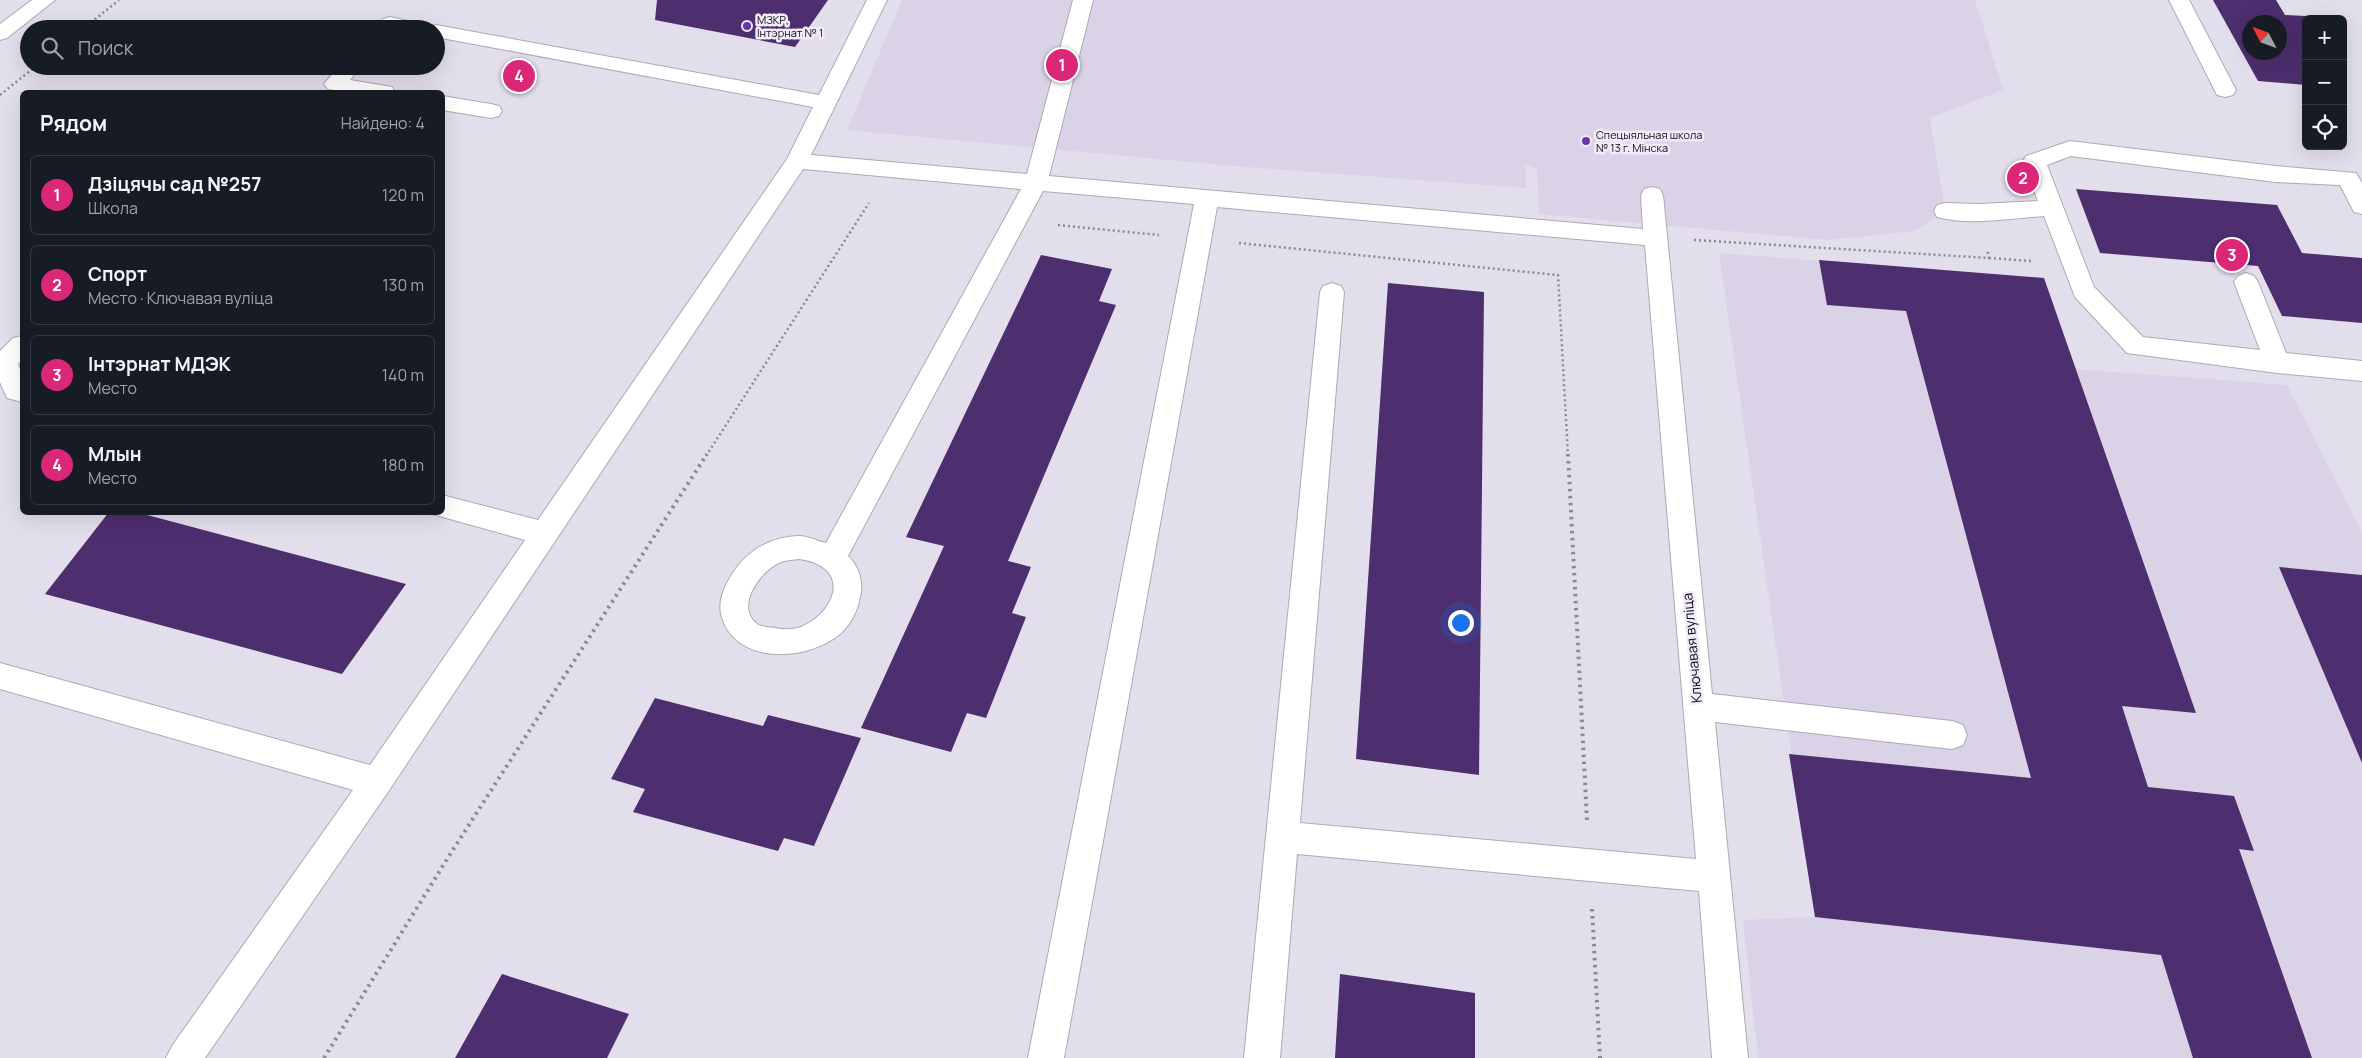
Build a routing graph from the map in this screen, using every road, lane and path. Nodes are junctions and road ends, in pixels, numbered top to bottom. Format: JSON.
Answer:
{"nodes":[{"id":1,"x":18,"y":0,"type":"edge"},
{"id":2,"x":119,"y":0,"type":"edge"},
{"id":3,"x":877,"y":0,"type":"edge"},
{"id":4,"x":1083,"y":0,"type":"edge"},
{"id":5,"x":2179,"y":0,"type":"edge"},
{"id":6,"x":42,"y":2,"type":"edge"},
{"id":7,"x":94,"y":20,"type":"edge"},
{"id":8,"x":445,"y":33,"type":"edge"},
{"id":9,"x":0,"y":34,"type":"edge"},
{"id":10,"x":25,"y":75,"type":"edge"},
{"id":11,"x":343,"y":75,"type":"edge"},
{"id":12,"x":372,"y":90,"type":"edge"},
{"id":13,"x":2225,"y":90,"type":"dead end"},
{"id":14,"x":0,"y":95,"type":"edge"},
{"id":15,"x":445,"y":103,"type":"edge"},
{"id":16,"x":826,"y":103,"type":"junction"},
{"id":17,"x":491,"y":111,"type":"dead end"},
{"id":18,"x":798,"y":161,"type":"junction"},
{"id":19,"x":891,"y":169,"type":"junction"},
{"id":20,"x":1036,"y":182,"type":"junction"},
{"id":21,"x":1652,"y":195,"type":"dead end"},
{"id":22,"x":1207,"y":197,"type":"junction"},
{"id":23,"x":2362,"y":206,"type":"edge"},
{"id":24,"x":2052,"y":208,"type":"junction"},
{"id":25,"x":1945,"y":211,"type":"dead end"},
{"id":26,"x":1979,"y":212,"type":"junction"},
{"id":27,"x":1015,"y":220,"type":"junction"},
{"id":28,"x":1655,"y":238,"type":"junction"},
{"id":29,"x":1199,"y":239,"type":"junction"},
{"id":30,"x":2246,"y":282,"type":"dead end"},
{"id":31,"x":1332,"y":292,"type":"dead end"},
{"id":32,"x":20,"y":347,"type":"edge"},
{"id":33,"x":2277,"y":363,"type":"junction"},
{"id":34,"x":2362,"y":371,"type":"edge"},
{"id":35,"x":20,"y":392,"type":"edge"},
{"id":36,"x":445,"y":507,"type":"edge"},
{"id":37,"x":543,"y":533,"type":"junction"},
{"id":38,"x":832,"y":557,"type":"dead end"},
{"id":39,"x":0,"y":676,"type":"edge"},
{"id":40,"x":1698,"y":706,"type":"junction"},
{"id":41,"x":1952,"y":735,"type":"dead end"},
{"id":42,"x":377,"y":782,"type":"junction"},
{"id":43,"x":1283,"y":837,"type":"junction"},
{"id":44,"x":1589,"y":865,"type":"junction"},
{"id":45,"x":1713,"y":876,"type":"junction"},
{"id":46,"x":184,"y":1058,"type":"edge"},
{"id":47,"x":324,"y":1058,"type":"edge"},
{"id":48,"x":1046,"y":1058,"type":"edge"},
{"id":49,"x":1262,"y":1058,"type":"edge"},
{"id":50,"x":1600,"y":1058,"type":"edge"},
{"id":51,"x":1730,"y":1058,"type":"edge"}],
"edges":[{"from":1,"to":6,"type":"street"},
{"from":2,"to":7,"type":"path"},
{"from":3,"to":16,"type":"street"},
{"from":4,"to":20,"type":"street"},
{"from":5,"to":13,"type":"street"},
{"from":6,"to":9,"type":"street"},
{"from":8,"to":16,"type":"street"},
{"from":10,"to":14,"type":"path"},
{"from":11,"to":12,"type":"street"},
{"from":15,"to":17,"type":"street"},
{"from":16,"to":18,"type":"street"},
{"from":18,"to":19,"type":"street"},
{"from":18,"to":37,"type":"street"},
{"from":19,"to":20,"type":"street"},
{"from":19,"to":47,"type":"path"},
{"from":20,"to":22,"type":"street"},
{"from":20,"to":27,"type":"street"},
{"from":21,"to":28,"type":"street","name":"Ключавая вуліца"},
{"from":22,"to":28,"type":"street"},
{"from":22,"to":29,"type":"street"},
{"from":23,"to":24,"type":"street"},
{"from":24,"to":26,"type":"street"},
{"from":24,"to":33,"type":"street"},
{"from":25,"to":26,"type":"street"},
{"from":26,"to":28,"type":"path"},
{"from":27,"to":29,"type":"path"},
{"from":27,"to":38,"type":"street"},
{"from":28,"to":40,"type":"street","name":"Ключавая вуліца"},
{"from":29,"to":44,"type":"path"},
{"from":29,"to":48,"type":"street"},
{"from":30,"to":33,"type":"street"},
{"from":31,"to":43,"type":"street"},
{"from":32,"to":35,"type":"street"},
{"from":33,"to":34,"type":"street"},
{"from":36,"to":37,"type":"street"},
{"from":37,"to":42,"type":"street"},
{"from":39,"to":42,"type":"street"},
{"from":40,"to":41,"type":"street"},
{"from":40,"to":45,"type":"street","name":"Ключавая вуліца"},
{"from":42,"to":46,"type":"street"},
{"from":43,"to":44,"type":"street"},
{"from":43,"to":49,"type":"street"},
{"from":44,"to":45,"type":"street"},
{"from":44,"to":50,"type":"path"},
{"from":45,"to":51,"type":"street","name":"Ключавая вуліца"}]}
